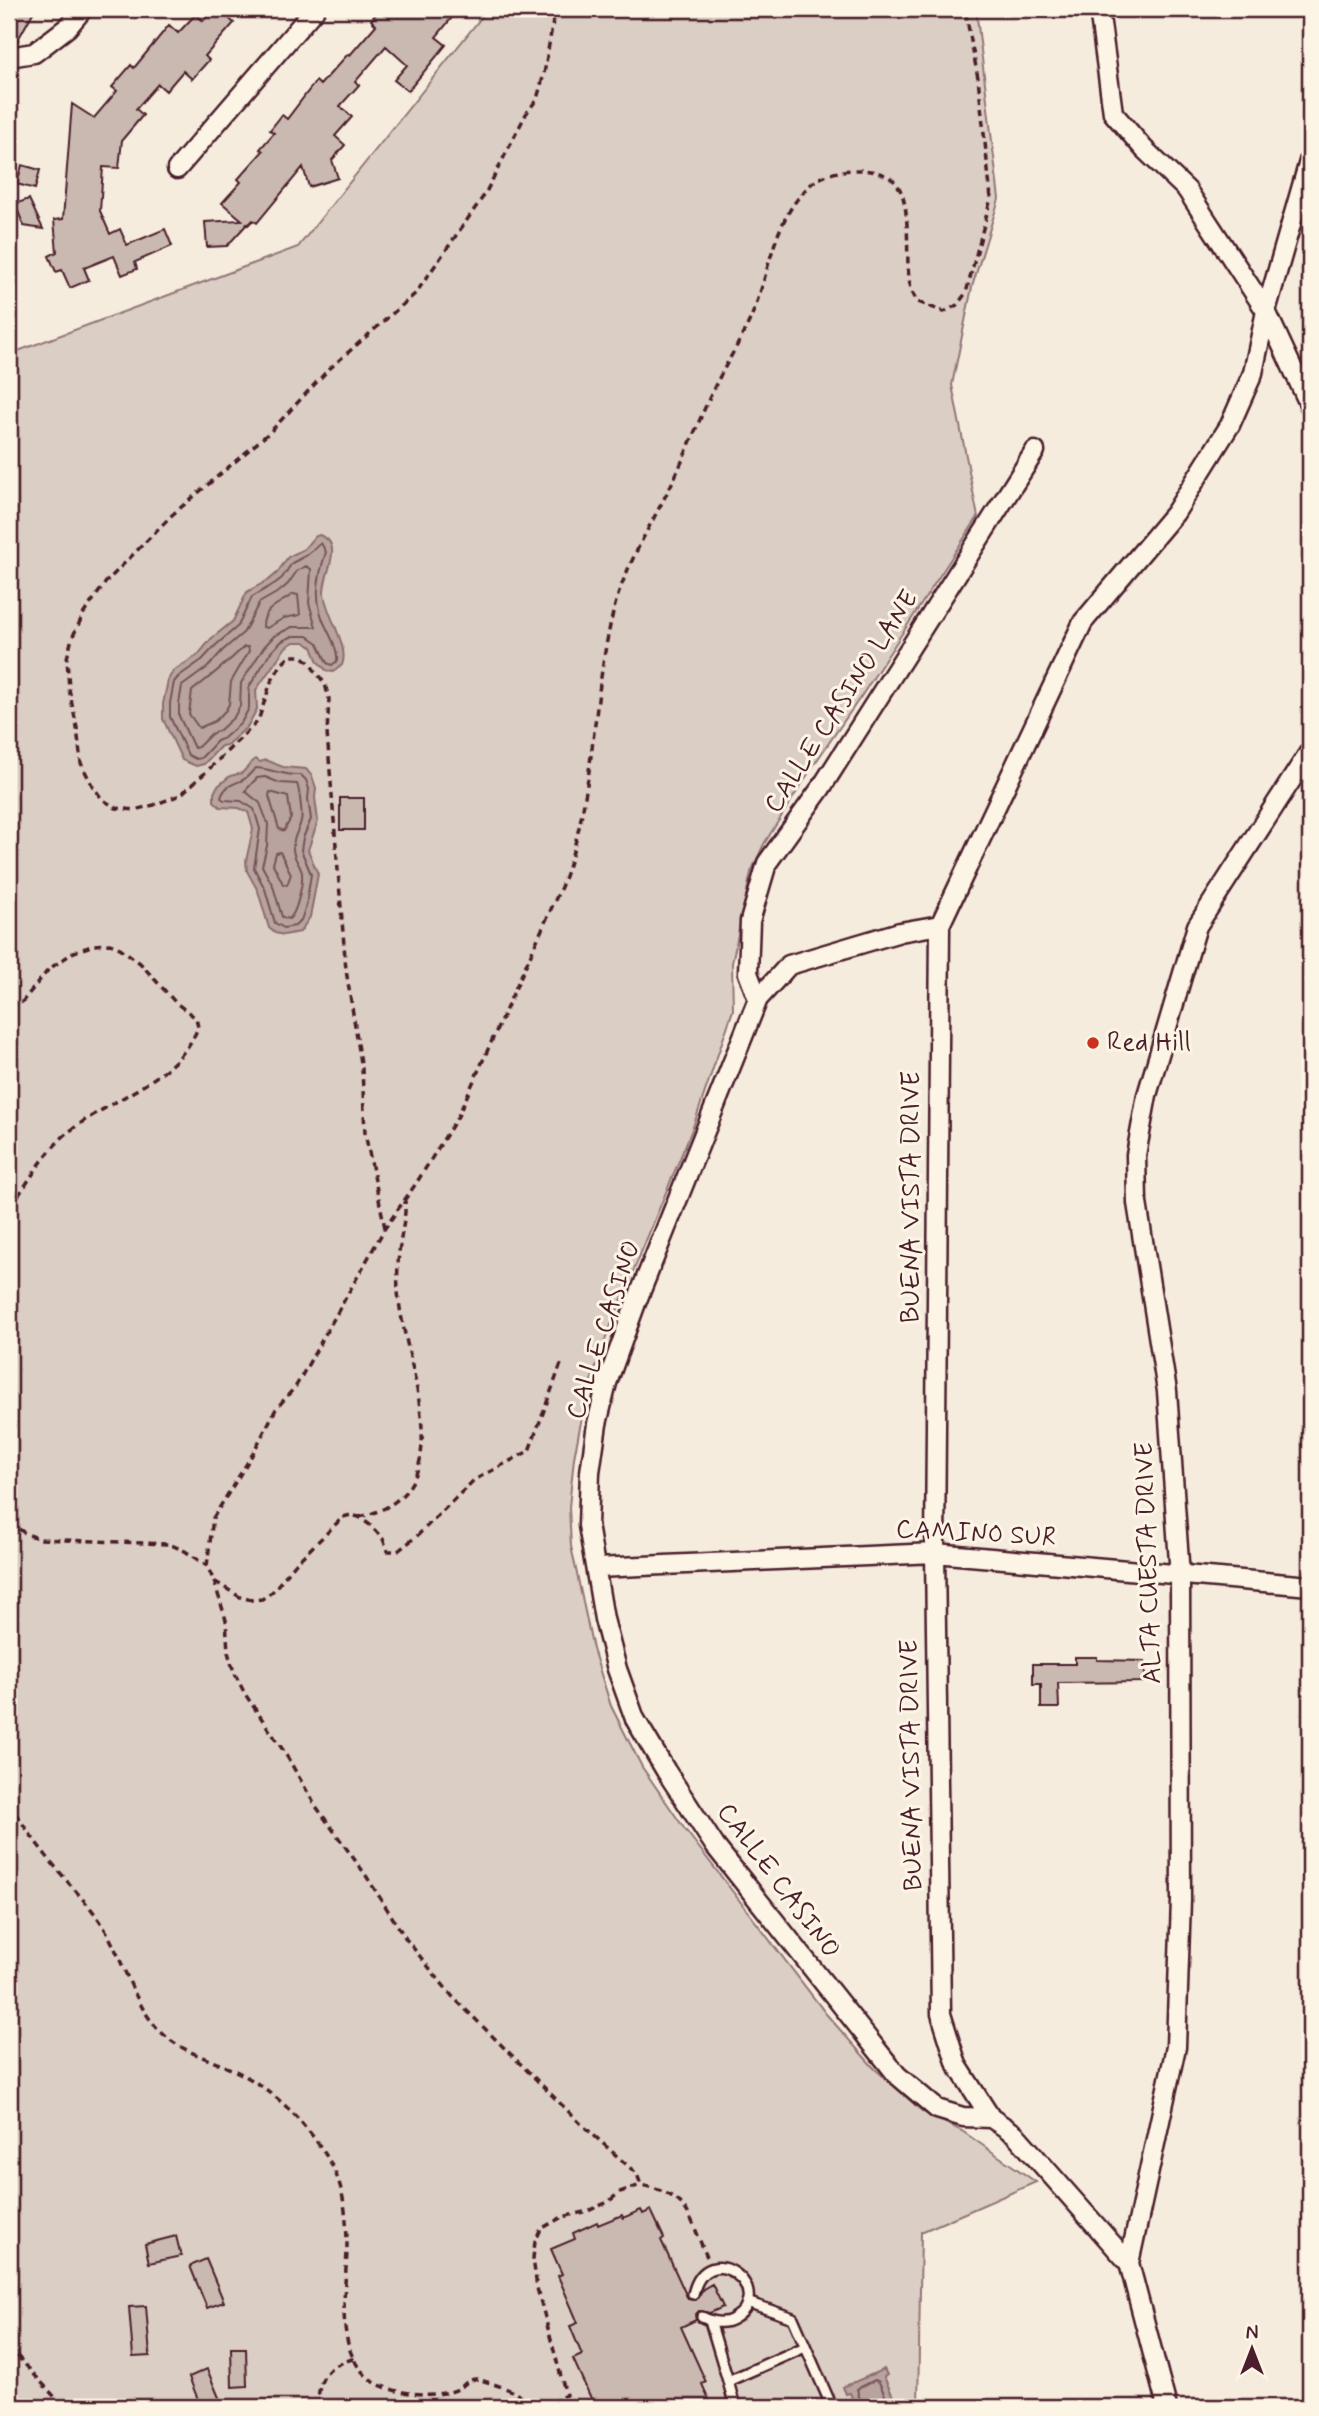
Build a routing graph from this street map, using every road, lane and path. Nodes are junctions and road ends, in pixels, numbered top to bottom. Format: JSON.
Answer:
{"nodes":[{"id":1,"x":83,"y":9,"type":"edge"},
{"id":2,"x":315,"y":9,"type":"edge"},
{"id":3,"x":555,"y":9,"type":"edge"},
{"id":4,"x":965,"y":9,"type":"edge"},
{"id":5,"x":1100,"y":9,"type":"edge"},
{"id":6,"x":9,"y":57,"type":"edge"},
{"id":7,"x":1310,"y":158,"type":"edge"},
{"id":8,"x":177,"y":169,"type":"dead end"},
{"id":9,"x":1266,"y":311,"type":"junction"},
{"id":10,"x":1310,"y":406,"type":"edge"},
{"id":11,"x":1035,"y":452,"type":"dead end"},
{"id":12,"x":1310,"y":751,"type":"edge"},
{"id":13,"x":940,"y":925,"type":"junction"},
{"id":14,"x":758,"y":999,"type":"junction"},
{"id":15,"x":9,"y":1006,"type":"edge"},
{"id":16,"x":405,"y":1199,"type":"junction"},
{"id":17,"x":9,"y":1208,"type":"edge"},
{"id":18,"x":385,"y":1228,"type":"junction"},
{"id":19,"x":561,"y":1364,"type":"dead end"},
{"id":20,"x":359,"y":1517,"type":"junction"},
{"id":21,"x":9,"y":1522,"type":"edge"},
{"id":22,"x":935,"y":1553,"type":"junction"},
{"id":23,"x":207,"y":1566,"type":"junction"},
{"id":24,"x":596,"y":1568,"type":"junction"},
{"id":25,"x":1180,"y":1576,"type":"junction"},
{"id":26,"x":214,"y":1581,"type":"junction"},
{"id":27,"x":1310,"y":1586,"type":"edge"},
{"id":28,"x":9,"y":1804,"type":"edge"},
{"id":29,"x":991,"y":2118,"type":"junction"},
{"id":30,"x":641,"y":2185,"type":"junction"},
{"id":31,"x":1129,"y":2263,"type":"junction"},
{"id":32,"x":712,"y":2269,"type":"junction"},
{"id":33,"x":693,"y":2294,"type":"dead end"},
{"id":34,"x":747,"y":2302,"type":"junction"},
{"id":35,"x":9,"y":2347,"type":"edge"},
{"id":36,"x":805,"y":2347,"type":"junction"},
{"id":37,"x":355,"y":2358,"type":"junction"},
{"id":38,"x":728,"y":2381,"type":"junction"},
{"id":39,"x":64,"y":2407,"type":"edge"},
{"id":40,"x":317,"y":2407,"type":"edge"},
{"id":41,"x":538,"y":2407,"type":"edge"},
{"id":42,"x":735,"y":2407,"type":"edge"},
{"id":43,"x":832,"y":2407,"type":"edge"},
{"id":44,"x":1167,"y":2407,"type":"edge"}],
"edges":[{"from":1,"to":6,"type":"street"},
{"from":2,"to":8,"type":"street"},
{"from":3,"to":18,"type":"path"},
{"from":4,"to":16,"type":"path"},
{"from":5,"to":9,"type":"street"},
{"from":7,"to":9,"type":"street","name":"BUENA VISTA DRIVE"},
{"from":9,"to":10,"type":"street"},
{"from":9,"to":13,"type":"street","name":"BUENA VISTA DRIVE"},
{"from":11,"to":14,"type":"street","name":"CALLE CASINO LANE"},
{"from":12,"to":25,"type":"street","name":"ALTA CUESTA DRIVE"},
{"from":13,"to":14,"type":"street","name":"CALLE CASINO"},
{"from":13,"to":22,"type":"street","name":"BUENA VISTA DRIVE"},
{"from":14,"to":24,"type":"street","name":"CALLE CASINO"},
{"from":15,"to":17,"type":"path"},
{"from":16,"to":18,"type":"path"},
{"from":16,"to":20,"type":"path"},
{"from":18,"to":23,"type":"path"},
{"from":19,"to":20,"type":"path"},
{"from":20,"to":26,"type":"path"},
{"from":21,"to":23,"type":"path"},
{"from":22,"to":24,"type":"street","name":"CAMINO SUR"},
{"from":22,"to":25,"type":"street","name":"CAMINO SUR"},
{"from":22,"to":29,"type":"street","name":"BUENA VISTA DRIVE"},
{"from":23,"to":26,"type":"path"},
{"from":24,"to":29,"type":"street","name":"CALLE CASINO"},
{"from":25,"to":27,"type":"street","name":"CAMINO SUR"},
{"from":25,"to":31,"type":"street","name":"ALTA CUESTA DRIVE"},
{"from":26,"to":30,"type":"path"},
{"from":28,"to":37,"type":"path"},
{"from":29,"to":31,"type":"street","name":"BUENA VISTA DRIVE"},
{"from":30,"to":32,"type":"path"},
{"from":30,"to":41,"type":"path"},
{"from":31,"to":44,"type":"street","name":"ALTA CUESTA DRIVE"},
{"from":32,"to":33,"type":"lane"},
{"from":32,"to":34,"type":"lane"},
{"from":34,"to":36,"type":"lane"},
{"from":34,"to":38,"type":"lane"},
{"from":35,"to":39,"type":"path"},
{"from":36,"to":38,"type":"lane"},
{"from":36,"to":43,"type":"lane"},
{"from":37,"to":40,"type":"path"},
{"from":37,"to":41,"type":"path"},
{"from":38,"to":42,"type":"lane"}]}
